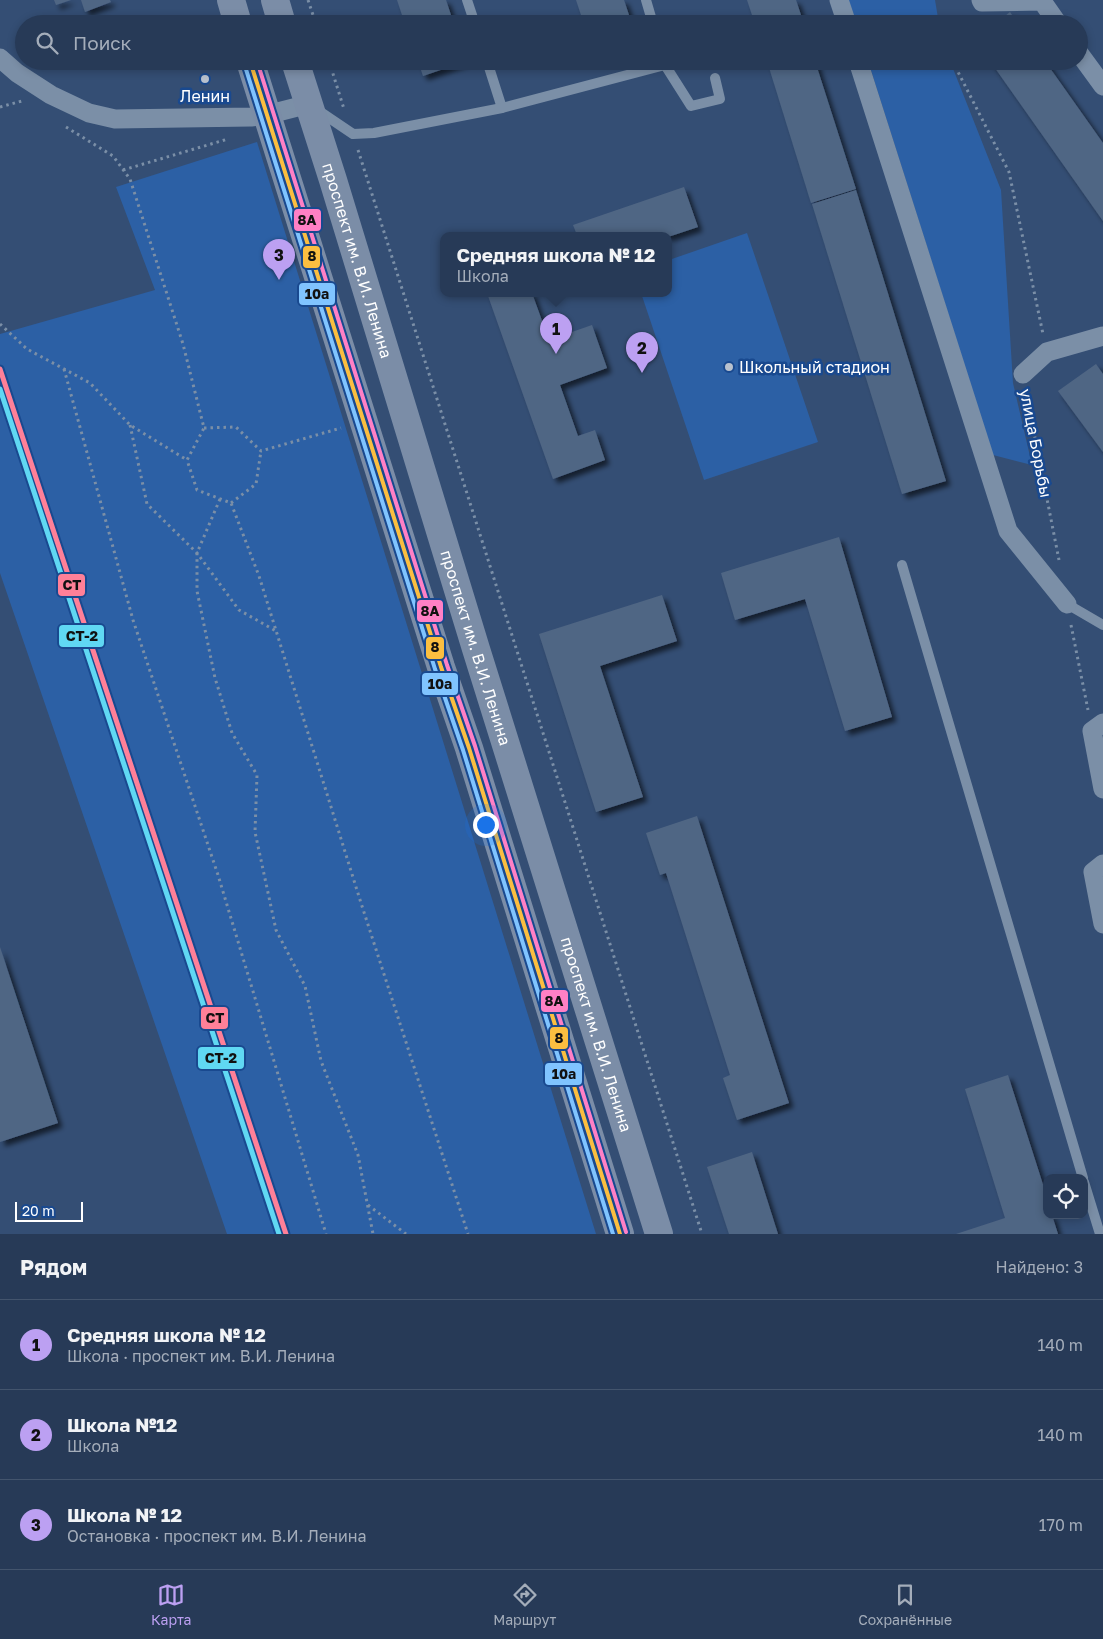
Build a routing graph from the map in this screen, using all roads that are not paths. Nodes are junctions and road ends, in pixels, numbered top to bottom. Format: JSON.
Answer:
{"nodes":[{"id":1,"x":231,"y":0,"type":"edge"},
{"id":2,"x":274,"y":0,"type":"edge"},
{"id":3,"x":467,"y":0,"type":"edge"},
{"id":4,"x":646,"y":0,"type":"edge"},
{"id":5,"x":839,"y":0,"type":"edge"},
{"id":6,"x":981,"y":0,"type":"edge"},
{"id":7,"x":235,"y":15,"type":"edge"},
{"id":8,"x":279,"y":15,"type":"edge"},
{"id":9,"x":472,"y":15,"type":"edge"},
{"id":10,"x":650,"y":15,"type":"edge"},
{"id":11,"x":843,"y":15,"type":"edge"},
{"id":12,"x":1052,"y":15,"type":"edge"},
{"id":13,"x":0,"y":58,"type":"edge"},
{"id":14,"x":1088,"y":65,"type":"edge"},
{"id":15,"x":253,"y":70,"type":"edge"},
{"id":16,"x":298,"y":70,"type":"edge"},
{"id":17,"x":490,"y":70,"type":"edge"},
{"id":18,"x":639,"y":70,"type":"edge"},
{"id":19,"x":668,"y":70,"type":"edge"},
{"id":20,"x":861,"y":70,"type":"edge"},
{"id":21,"x":715,"y":78,"type":"dead end"},
{"id":22,"x":1103,"y":86,"type":"edge"},
{"id":23,"x":309,"y":104,"type":"junction"},
{"id":24,"x":502,"y":108,"type":"junction"},
{"id":25,"x":266,"y":115,"type":"junction"},
{"id":26,"x":1103,"y":336,"type":"edge"},
{"id":27,"x":1022,"y":374,"type":"road end"},
{"id":28,"x":902,"y":565,"type":"dead end"},
{"id":29,"x":1067,"y":604,"type":"joint"},
{"id":30,"x":1103,"y":625,"type":"edge"},
{"id":31,"x":1097,"y":727,"type":"edge"},
{"id":32,"x":1103,"y":789,"type":"edge"},
{"id":33,"x":1103,"y":864,"type":"edge"},
{"id":34,"x":1103,"y":924,"type":"edge"},
{"id":35,"x":1082,"y":1174,"type":"edge"},
{"id":36,"x":1088,"y":1195,"type":"edge"},
{"id":37,"x":620,"y":1234,"type":"edge"},
{"id":38,"x":659,"y":1234,"type":"edge"},
{"id":39,"x":1100,"y":1234,"type":"edge"}],
"edges":[{"from":1,"to":7,"type":"main road"},
{"from":2,"to":8,"type":"main road"},
{"from":3,"to":9,"type":"lane"},
{"from":4,"to":10,"type":"lane"},
{"from":5,"to":11,"type":"street"},
{"from":6,"to":12,"type":"street"},
{"from":13,"to":25,"type":"street"},
{"from":14,"to":22,"type":"street"},
{"from":15,"to":25,"type":"main road"},
{"from":16,"to":23,"type":"main road","name":"проспект им. В.И. Ленина"},
{"from":17,"to":24,"type":"lane"},
{"from":18,"to":24,"type":"lane"},
{"from":19,"to":21,"type":"lane"},
{"from":20,"to":29,"type":"street"},
{"from":23,"to":24,"type":"lane"},
{"from":23,"to":25,"type":"street"},
{"from":23,"to":38,"type":"main road","name":"проспект им. В.И. Ленина"},
{"from":25,"to":37,"type":"main road"},
{"from":26,"to":27,"type":"street","name":"улица Борьбы"},
{"from":28,"to":35,"type":"lane"},
{"from":29,"to":30,"type":"lane"},
{"from":31,"to":32,"type":"street"},
{"from":33,"to":34,"type":"street"},
{"from":36,"to":39,"type":"lane"}]}
